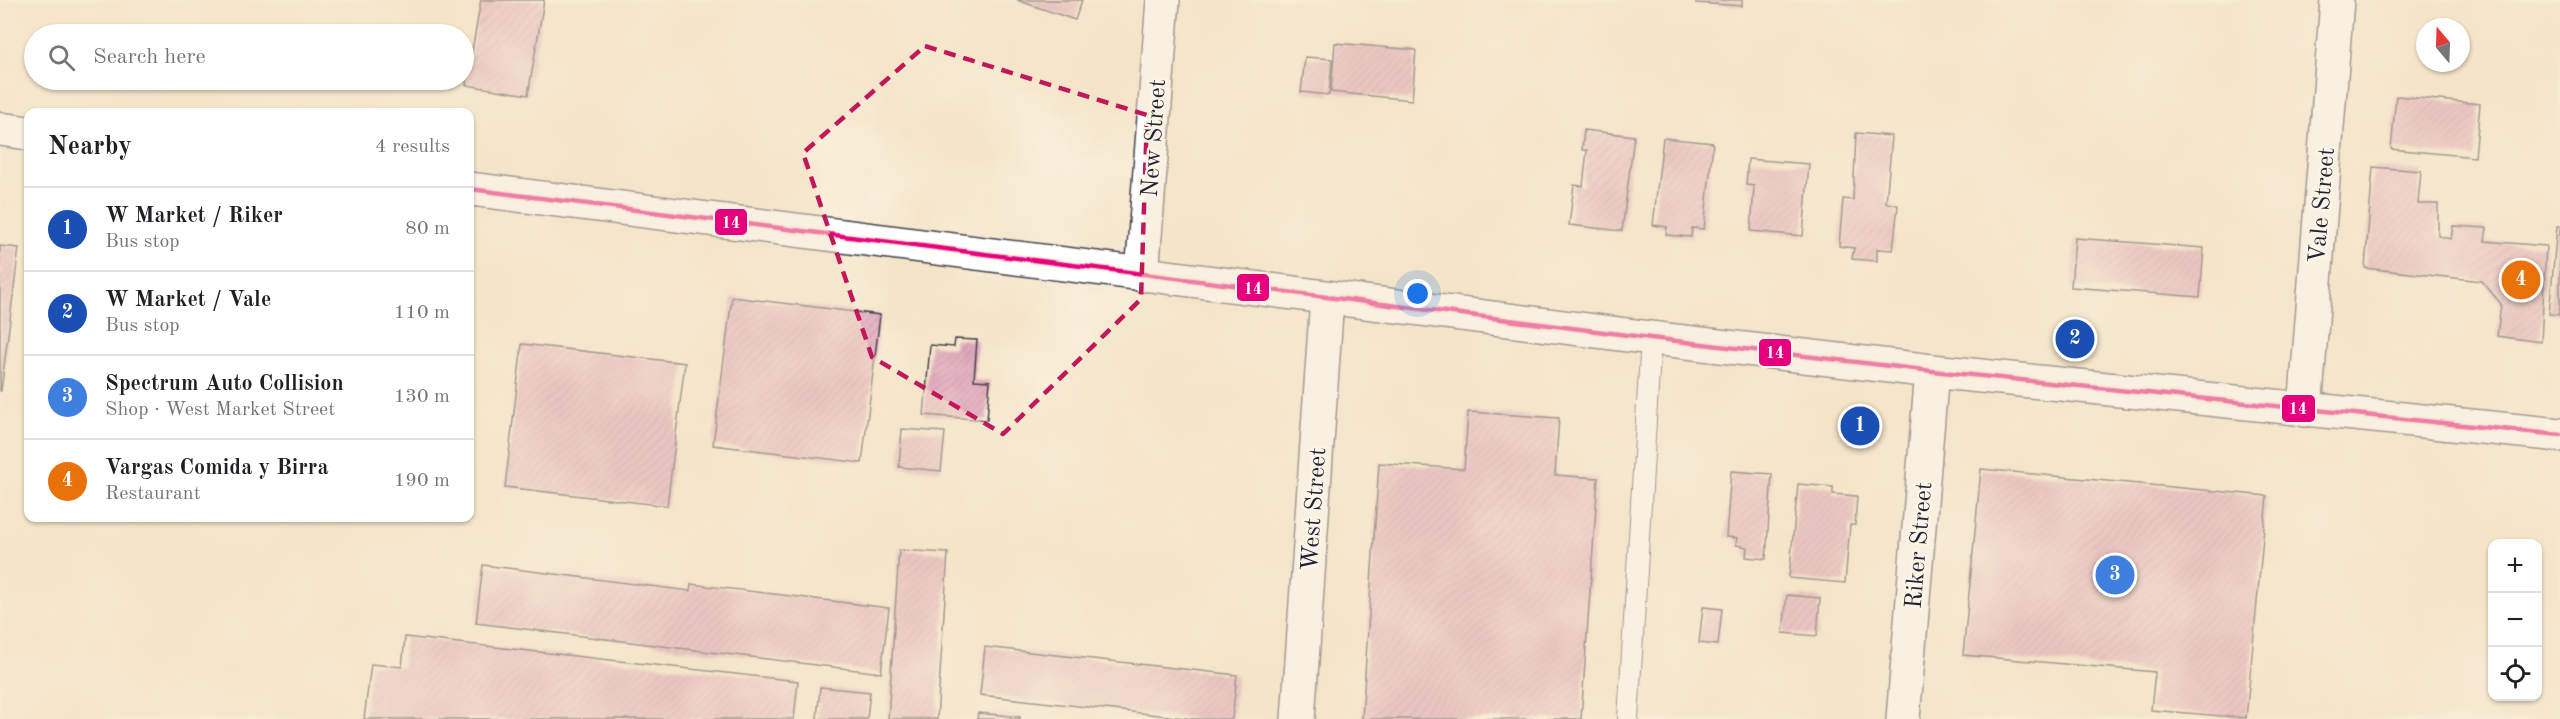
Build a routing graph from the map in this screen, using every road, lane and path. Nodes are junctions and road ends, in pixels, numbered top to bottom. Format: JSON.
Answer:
{"nodes":[{"id":1,"x":1163,"y":0,"type":"edge"},
{"id":2,"x":2337,"y":0,"type":"edge"},
{"id":3,"x":0,"y":129,"type":"edge"},
{"id":4,"x":24,"y":132,"type":"edge"},
{"id":5,"x":474,"y":190,"type":"edge"},
{"id":6,"x":1142,"y":275,"type":"junction"},
{"id":7,"x":1327,"y":298,"type":"junction"},
{"id":8,"x":1651,"y":338,"type":"junction"},
{"id":9,"x":1932,"y":372,"type":"junction"},
{"id":10,"x":2305,"y":411,"type":"junction"},
{"id":11,"x":2560,"y":435,"type":"edge"},
{"id":12,"x":1298,"y":719,"type":"edge"},
{"id":13,"x":1628,"y":719,"type":"edge"},
{"id":14,"x":1903,"y":719,"type":"edge"}],
"edges":[{"from":1,"to":6,"type":"main road","name":"New Street"},
{"from":2,"to":10,"type":"main road","name":"Vale Street"},
{"from":3,"to":4,"type":"main road"},
{"from":5,"to":6,"type":"main road"},
{"from":6,"to":7,"type":"main road"},
{"from":7,"to":8,"type":"main road"},
{"from":7,"to":12,"type":"main road","name":"West Street"},
{"from":8,"to":9,"type":"main road"},
{"from":8,"to":13,"type":"lane"},
{"from":9,"to":10,"type":"main road"},
{"from":9,"to":14,"type":"main road","name":"Riker Street"},
{"from":10,"to":11,"type":"main road"}]}
